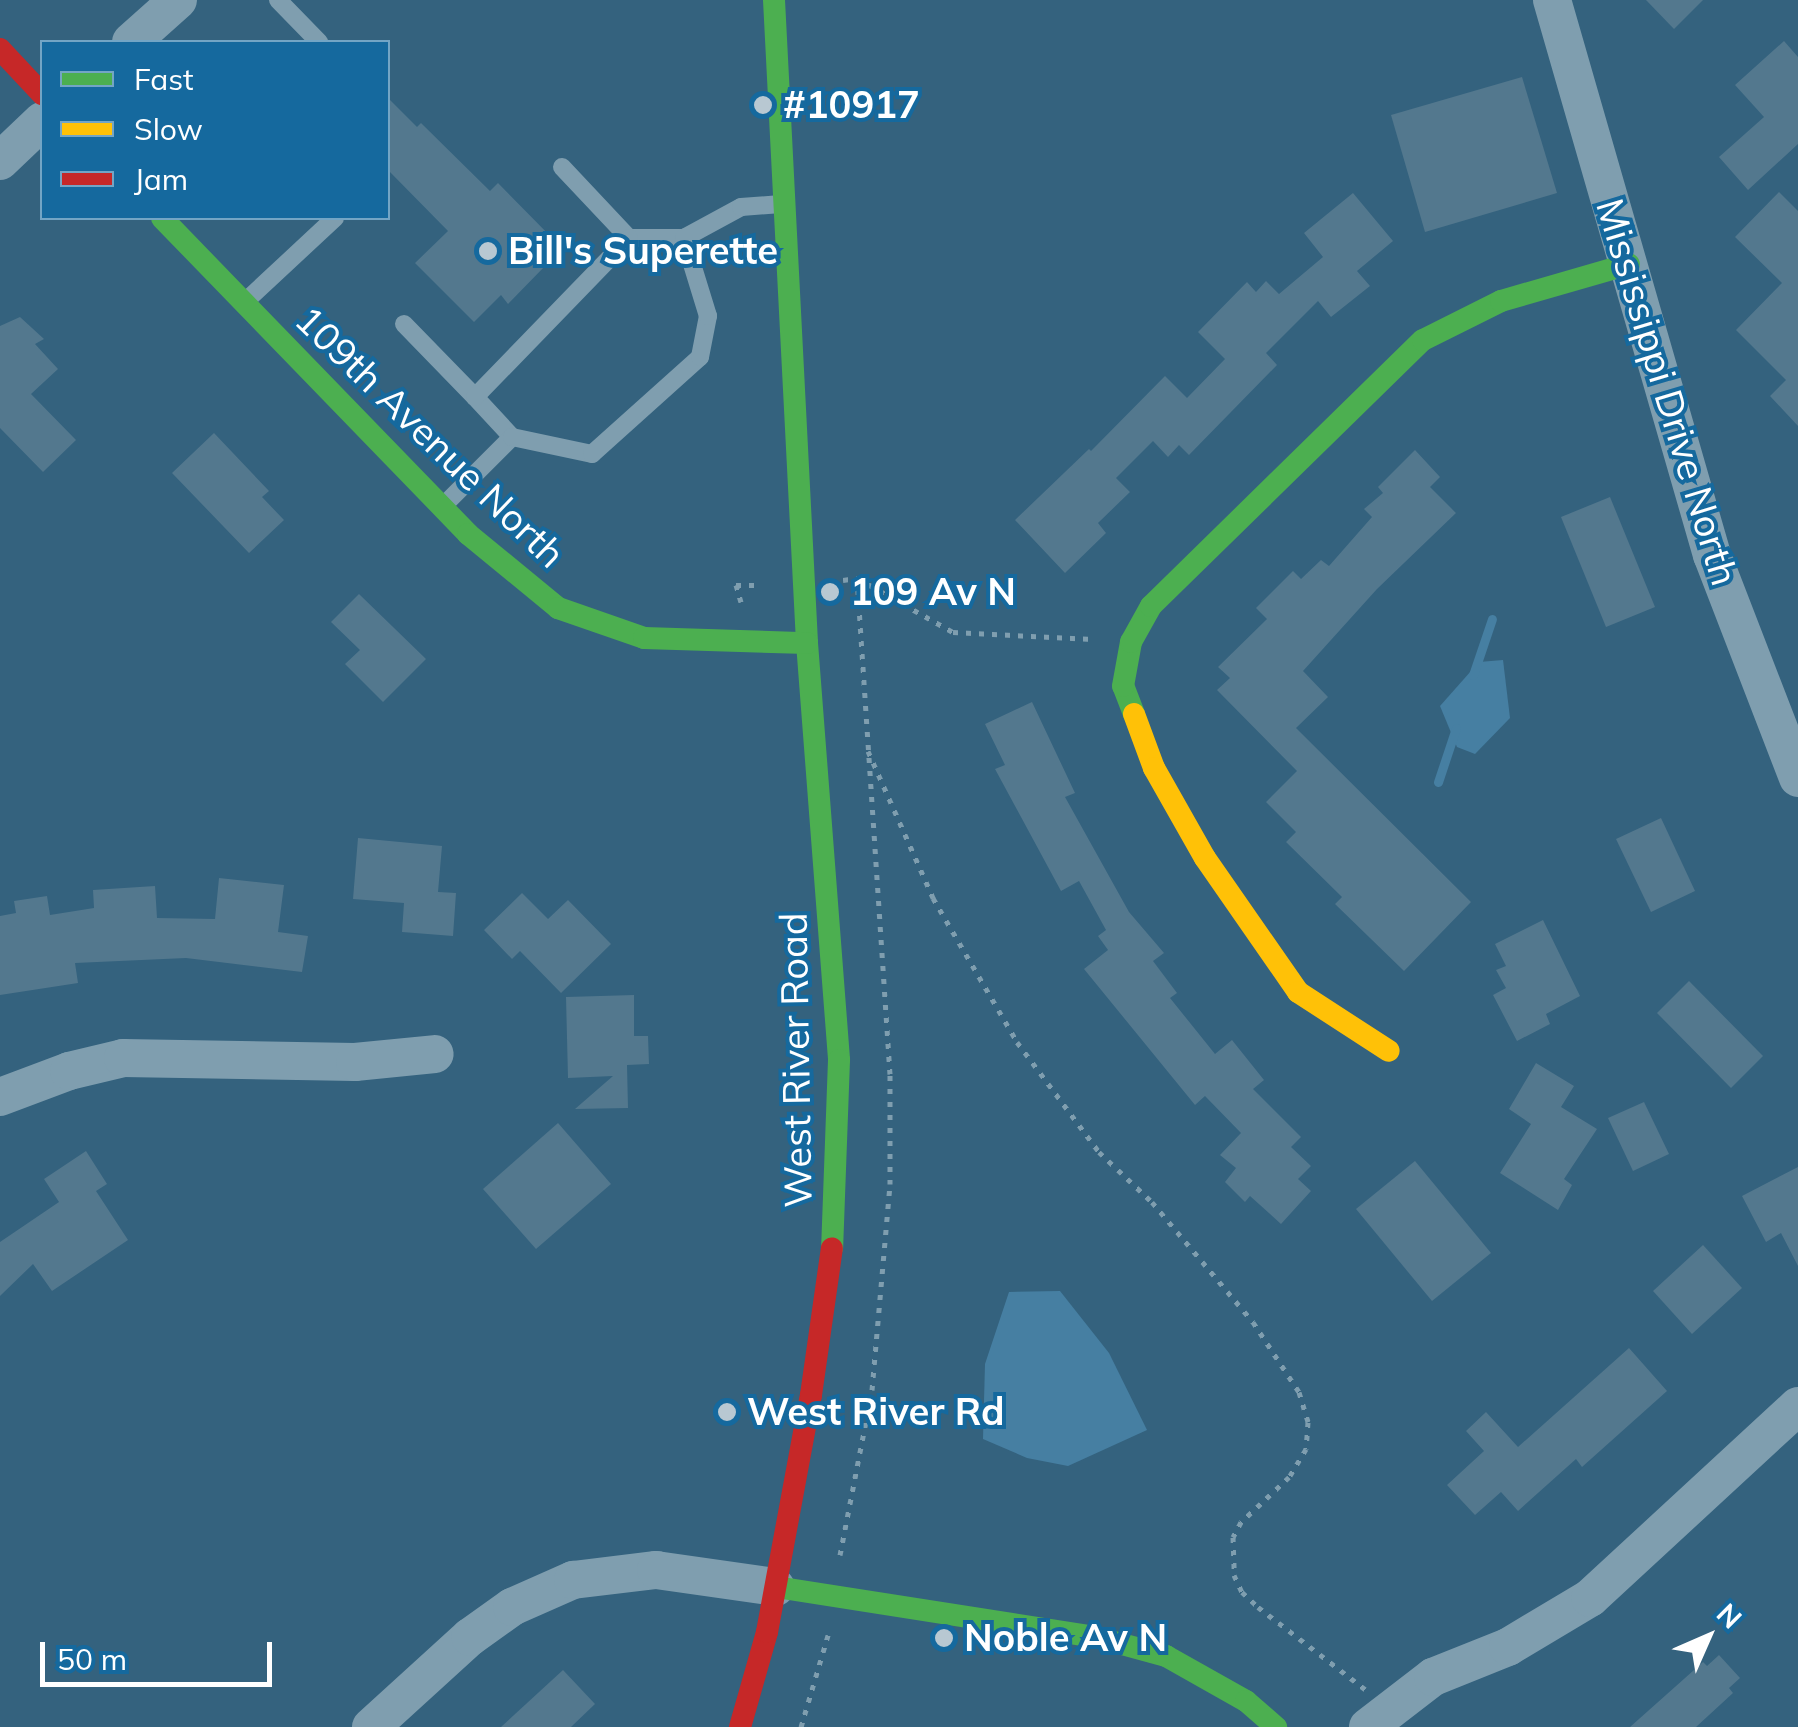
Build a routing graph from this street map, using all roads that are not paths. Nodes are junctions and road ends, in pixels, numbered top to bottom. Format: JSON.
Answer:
{"nodes":[{"id":1,"x":178,"y":0,"type":"edge"},
{"id":2,"x":278,"y":0,"type":"edge"},
{"id":3,"x":774,"y":0,"type":"edge"},
{"id":4,"x":1552,"y":0,"type":"edge"},
{"id":5,"x":133,"y":40,"type":"edge"},
{"id":6,"x":317,"y":40,"type":"edge"},
{"id":7,"x":0,"y":49,"type":"edge"},
{"id":8,"x":40,"y":92,"type":"edge"},
{"id":9,"x":40,"y":123,"type":"edge"},
{"id":10,"x":0,"y":160,"type":"edge"},
{"id":11,"x":562,"y":168,"type":"dead end"},
{"id":12,"x":787,"y":204,"type":"junction"},
{"id":13,"x":164,"y":220,"type":"edge"},
{"id":14,"x":333,"y":220,"type":"edge"},
{"id":15,"x":630,"y":238,"type":"junction"},
{"id":16,"x":684,"y":238,"type":"junction"},
{"id":17,"x":1629,"y":264,"type":"junction"},
{"id":18,"x":244,"y":303,"type":"junction"},
{"id":19,"x":404,"y":324,"type":"dead end"},
{"id":20,"x":475,"y":397,"type":"junction"},
{"id":21,"x":512,"y":437,"type":"junction"},
{"id":22,"x":442,"y":507,"type":"junction"},
{"id":23,"x":808,"y":642,"type":"junction"},
{"id":24,"x":1798,"y":778,"type":"edge"},
{"id":25,"x":1390,"y":1052,"type":"dead end"},
{"id":26,"x":435,"y":1054,"type":"dead end"},
{"id":27,"x":0,"y":1097,"type":"edge"},
{"id":28,"x":1798,"y":1406,"type":"edge"},
{"id":29,"x":776,"y":1587,"type":"junction"},
{"id":30,"x":1369,"y":1711,"type":"edge"},
{"id":31,"x":371,"y":1727,"type":"edge"},
{"id":32,"x":740,"y":1727,"type":"edge"},
{"id":33,"x":1276,"y":1727,"type":"edge"}],
"edges":[{"from":1,"to":5,"type":"street"},
{"from":2,"to":6,"type":"lane"},
{"from":3,"to":12,"type":"street","name":"West River Road"},
{"from":4,"to":17,"type":"street","name":"Mississippi Drive North"},
{"from":7,"to":8,"type":"street"},
{"from":9,"to":10,"type":"street"},
{"from":11,"to":15,"type":"lane"},
{"from":12,"to":16,"type":"lane"},
{"from":12,"to":23,"type":"street","name":"West River Road"},
{"from":13,"to":18,"type":"street","name":"109th Avenue North"},
{"from":14,"to":18,"type":"lane"},
{"from":15,"to":16,"type":"lane"},
{"from":15,"to":20,"type":"lane"},
{"from":16,"to":21,"type":"lane"},
{"from":17,"to":24,"type":"street","name":"Mississippi Drive North"},
{"from":17,"to":25,"type":"street"},
{"from":18,"to":22,"type":"street","name":"109th Avenue North"},
{"from":19,"to":20,"type":"lane"},
{"from":20,"to":21,"type":"lane"},
{"from":21,"to":22,"type":"lane"},
{"from":22,"to":23,"type":"street","name":"109th Avenue North"},
{"from":23,"to":29,"type":"street","name":"West River Road"},
{"from":26,"to":27,"type":"street"},
{"from":28,"to":30,"type":"street"},
{"from":29,"to":31,"type":"street"},
{"from":29,"to":32,"type":"street","name":"West River Road"},
{"from":29,"to":33,"type":"street"}]}
